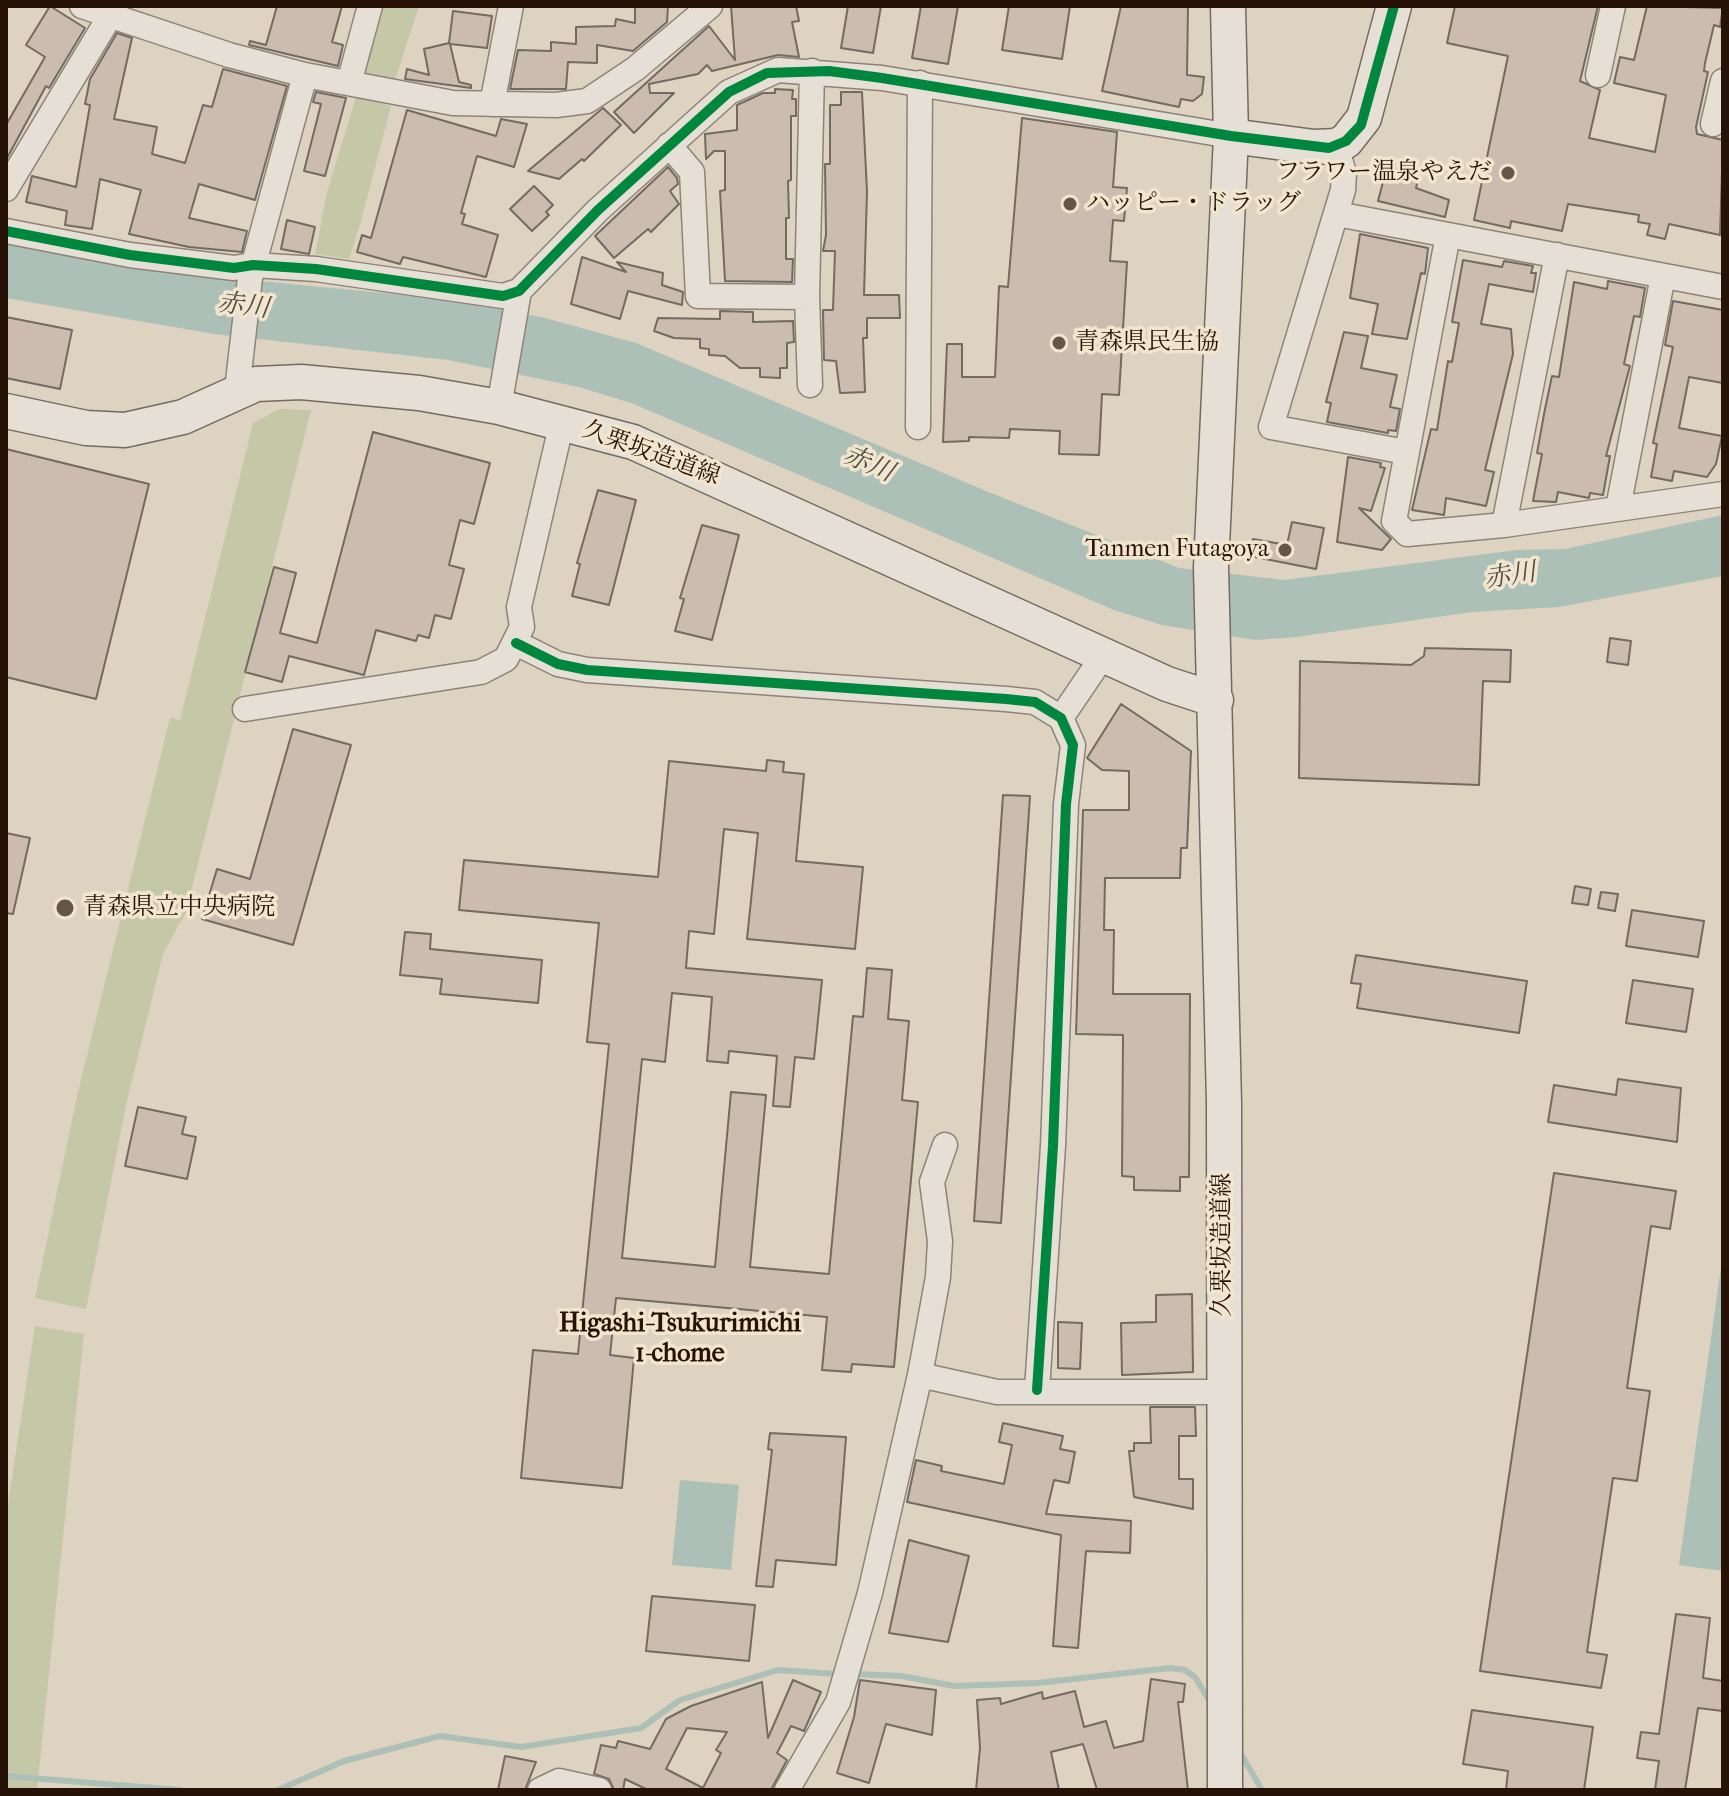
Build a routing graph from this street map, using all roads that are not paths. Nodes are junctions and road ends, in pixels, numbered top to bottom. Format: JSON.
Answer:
{"nodes":[{"id":1,"x":82,"y":6,"type":"edge"},
{"id":2,"x":370,"y":6,"type":"edge"},
{"id":3,"x":511,"y":6,"type":"edge"},
{"id":4,"x":710,"y":6,"type":"edge"},
{"id":5,"x":1228,"y":6,"type":"edge"},
{"id":6,"x":1394,"y":6,"type":"edge"},
{"id":7,"x":1613,"y":6,"type":"edge"},
{"id":8,"x":114,"y":10,"type":"edge"},
{"id":9,"x":812,"y":71,"type":"junction"},
{"id":10,"x":305,"y":75,"type":"junction"},
{"id":11,"x":1598,"y":75,"type":"dead end"},
{"id":12,"x":1723,"y":81,"type":"edge"},
{"id":13,"x":349,"y":83,"type":"junction"},
{"id":14,"x":920,"y":83,"type":"junction"},
{"id":15,"x":492,"y":104,"type":"junction"},
{"id":16,"x":1713,"y":124,"type":"dead end"},
{"id":17,"x":1231,"y":136,"type":"junction"},
{"id":18,"x":669,"y":145,"type":"junction"},
{"id":19,"x":1336,"y":146,"type":"junction"},
{"id":20,"x":6,"y":189,"type":"edge"},
{"id":21,"x":1337,"y":214,"type":"junction"},
{"id":22,"x":6,"y":231,"type":"edge"},
{"id":23,"x":1448,"y":235,"type":"junction"},
{"id":24,"x":1557,"y":255,"type":"junction"},
{"id":25,"x":252,"y":271,"type":"junction"},
{"id":26,"x":1663,"y":276,"type":"junction"},
{"id":27,"x":1723,"y":287,"type":"edge"},
{"id":28,"x":519,"y":296,"type":"junction"},
{"id":29,"x":807,"y":297,"type":"junction"},
{"id":30,"x":810,"y":385,"type":"dead end"},
{"id":31,"x":237,"y":390,"type":"junction"},
{"id":32,"x":499,"y":407,"type":"junction"},
{"id":33,"x":6,"y":411,"type":"edge"},
{"id":34,"x":562,"y":422,"type":"junction"},
{"id":35,"x":918,"y":427,"type":"dead end"},
{"id":36,"x":1406,"y":452,"type":"junction"},
{"id":37,"x":1723,"y":494,"type":"edge"},
{"id":38,"x":1618,"y":508,"type":"junction"},
{"id":39,"x":1504,"y":525,"type":"junction"},
{"id":40,"x":516,"y":643,"type":"junction"},
{"id":41,"x":1105,"y":653,"type":"junction"},
{"id":42,"x":1216,"y":700,"type":"junction"},
{"id":43,"x":245,"y":709,"type":"dead end"},
{"id":44,"x":1061,"y":718,"type":"junction"},
{"id":45,"x":945,"y":1145,"type":"dead end"},
{"id":46,"x":920,"y":1375,"type":"junction"},
{"id":47,"x":1037,"y":1390,"type":"junction"},
{"id":48,"x":1223,"y":1392,"type":"junction"},
{"id":49,"x":540,"y":1790,"type":"edge"},
{"id":50,"x":599,"y":1790,"type":"edge"},
{"id":51,"x":787,"y":1790,"type":"edge"},
{"id":52,"x":1225,"y":1790,"type":"edge"}],
"edges":[{"from":1,"to":8,"type":"street"},
{"from":2,"to":13,"type":"street"},
{"from":3,"to":15,"type":"street"},
{"from":4,"to":15,"type":"street"},
{"from":5,"to":17,"type":"main road","name":"久栗坂造道線"},
{"from":6,"to":19,"type":"main road"},
{"from":7,"to":11,"type":"street"},
{"from":8,"to":10,"type":"street"},
{"from":8,"to":20,"type":"street"},
{"from":9,"to":14,"type":"street"},
{"from":9,"to":18,"type":"street"},
{"from":9,"to":29,"type":"street"},
{"from":10,"to":13,"type":"street"},
{"from":10,"to":25,"type":"street"},
{"from":12,"to":16,"type":"street"},
{"from":13,"to":15,"type":"street"},
{"from":14,"to":17,"type":"street"},
{"from":14,"to":35,"type":"street"},
{"from":17,"to":19,"type":"main road"},
{"from":17,"to":42,"type":"main road","name":"久栗坂造道線"},
{"from":18,"to":28,"type":"street"},
{"from":18,"to":29,"type":"street"},
{"from":19,"to":21,"type":"street"},
{"from":21,"to":23,"type":"street"},
{"from":21,"to":36,"type":"street"},
{"from":22,"to":25,"type":"street"},
{"from":23,"to":24,"type":"street"},
{"from":23,"to":36,"type":"street"},
{"from":24,"to":26,"type":"street"},
{"from":24,"to":39,"type":"street"},
{"from":25,"to":28,"type":"street"},
{"from":25,"to":31,"type":"street"},
{"from":26,"to":27,"type":"street"},
{"from":26,"to":38,"type":"street"},
{"from":28,"to":32,"type":"street"},
{"from":29,"to":30,"type":"street"},
{"from":31,"to":32,"type":"main road","name":"久栗坂造道線"},
{"from":31,"to":33,"type":"main road","name":"久栗坂造道線"},
{"from":32,"to":34,"type":"main road","name":"久栗坂造道線"},
{"from":34,"to":40,"type":"street"},
{"from":34,"to":41,"type":"main road","name":"久栗坂造道線"},
{"from":36,"to":39,"type":"street"},
{"from":37,"to":38,"type":"street"},
{"from":38,"to":39,"type":"street"},
{"from":40,"to":43,"type":"street"},
{"from":40,"to":44,"type":"street"},
{"from":41,"to":42,"type":"main road","name":"久栗坂造道線"},
{"from":41,"to":44,"type":"street"},
{"from":42,"to":48,"type":"main road","name":"久栗坂造道線"},
{"from":44,"to":47,"type":"street"},
{"from":45,"to":46,"type":"street"},
{"from":46,"to":47,"type":"street"},
{"from":46,"to":51,"type":"street"},
{"from":47,"to":48,"type":"street"},
{"from":48,"to":52,"type":"main road","name":"久栗坂造道線"},
{"from":49,"to":50,"type":"street"}]}
